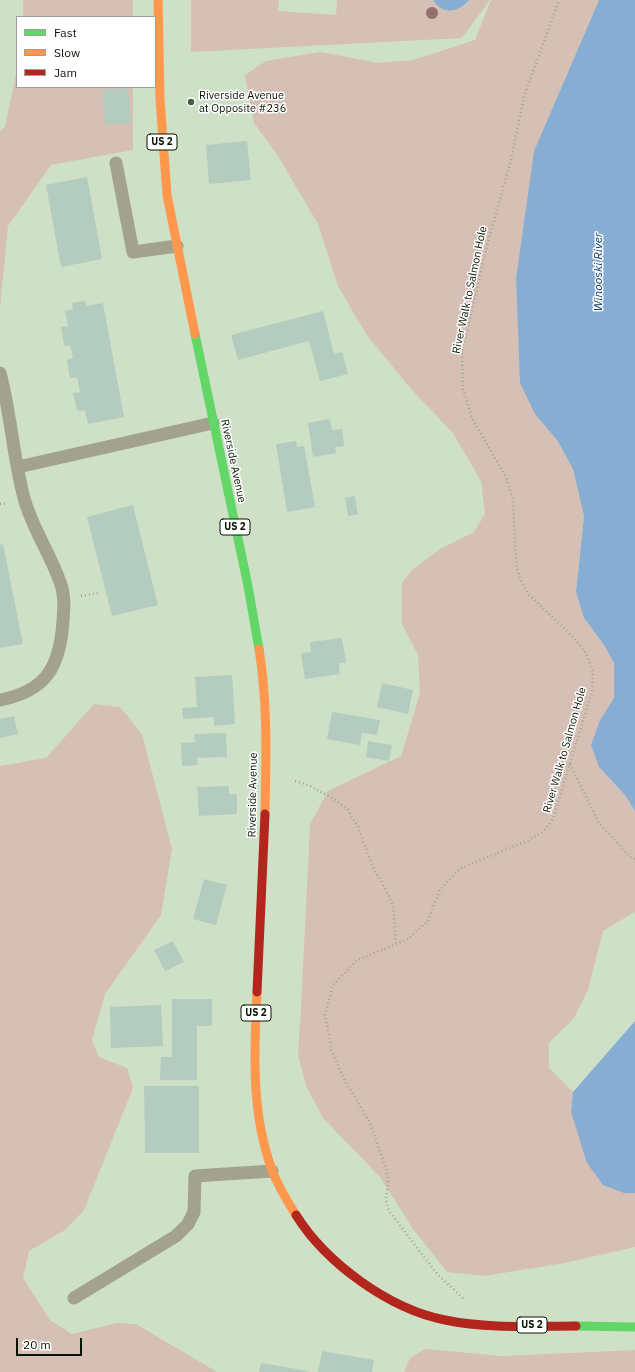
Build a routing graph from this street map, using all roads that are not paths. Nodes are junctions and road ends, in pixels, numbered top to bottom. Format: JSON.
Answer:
{"nodes":[{"id":1,"x":158,"y":0,"type":"edge"},
{"id":2,"x":116,"y":163,"type":"dead end"},
{"id":3,"x":177,"y":246,"type":"junction"},
{"id":4,"x":0,"y":373,"type":"edge"},
{"id":5,"x":213,"y":423,"type":"junction"},
{"id":6,"x":18,"y":467,"type":"junction"},
{"id":7,"x":0,"y":700,"type":"edge"},
{"id":8,"x":272,"y":1171,"type":"junction"},
{"id":9,"x":74,"y":1298,"type":"dead end"},
{"id":10,"x":635,"y":1326,"type":"edge"}],
"edges":[{"from":1,"to":3,"type":"main road","name":"Riverside Avenue","number":"US 2"},
{"from":2,"to":3,"type":"lane"},
{"from":3,"to":5,"type":"main road","name":"Riverside Avenue","number":"US 2"},
{"from":4,"to":6,"type":"lane"},
{"from":5,"to":6,"type":"lane"},
{"from":5,"to":8,"type":"main road","name":"Riverside Avenue","number":"US 2"},
{"from":6,"to":7,"type":"lane"},
{"from":8,"to":9,"type":"lane"},
{"from":8,"to":10,"type":"main road","name":"Riverside Avenue","number":"US 2"}]}
